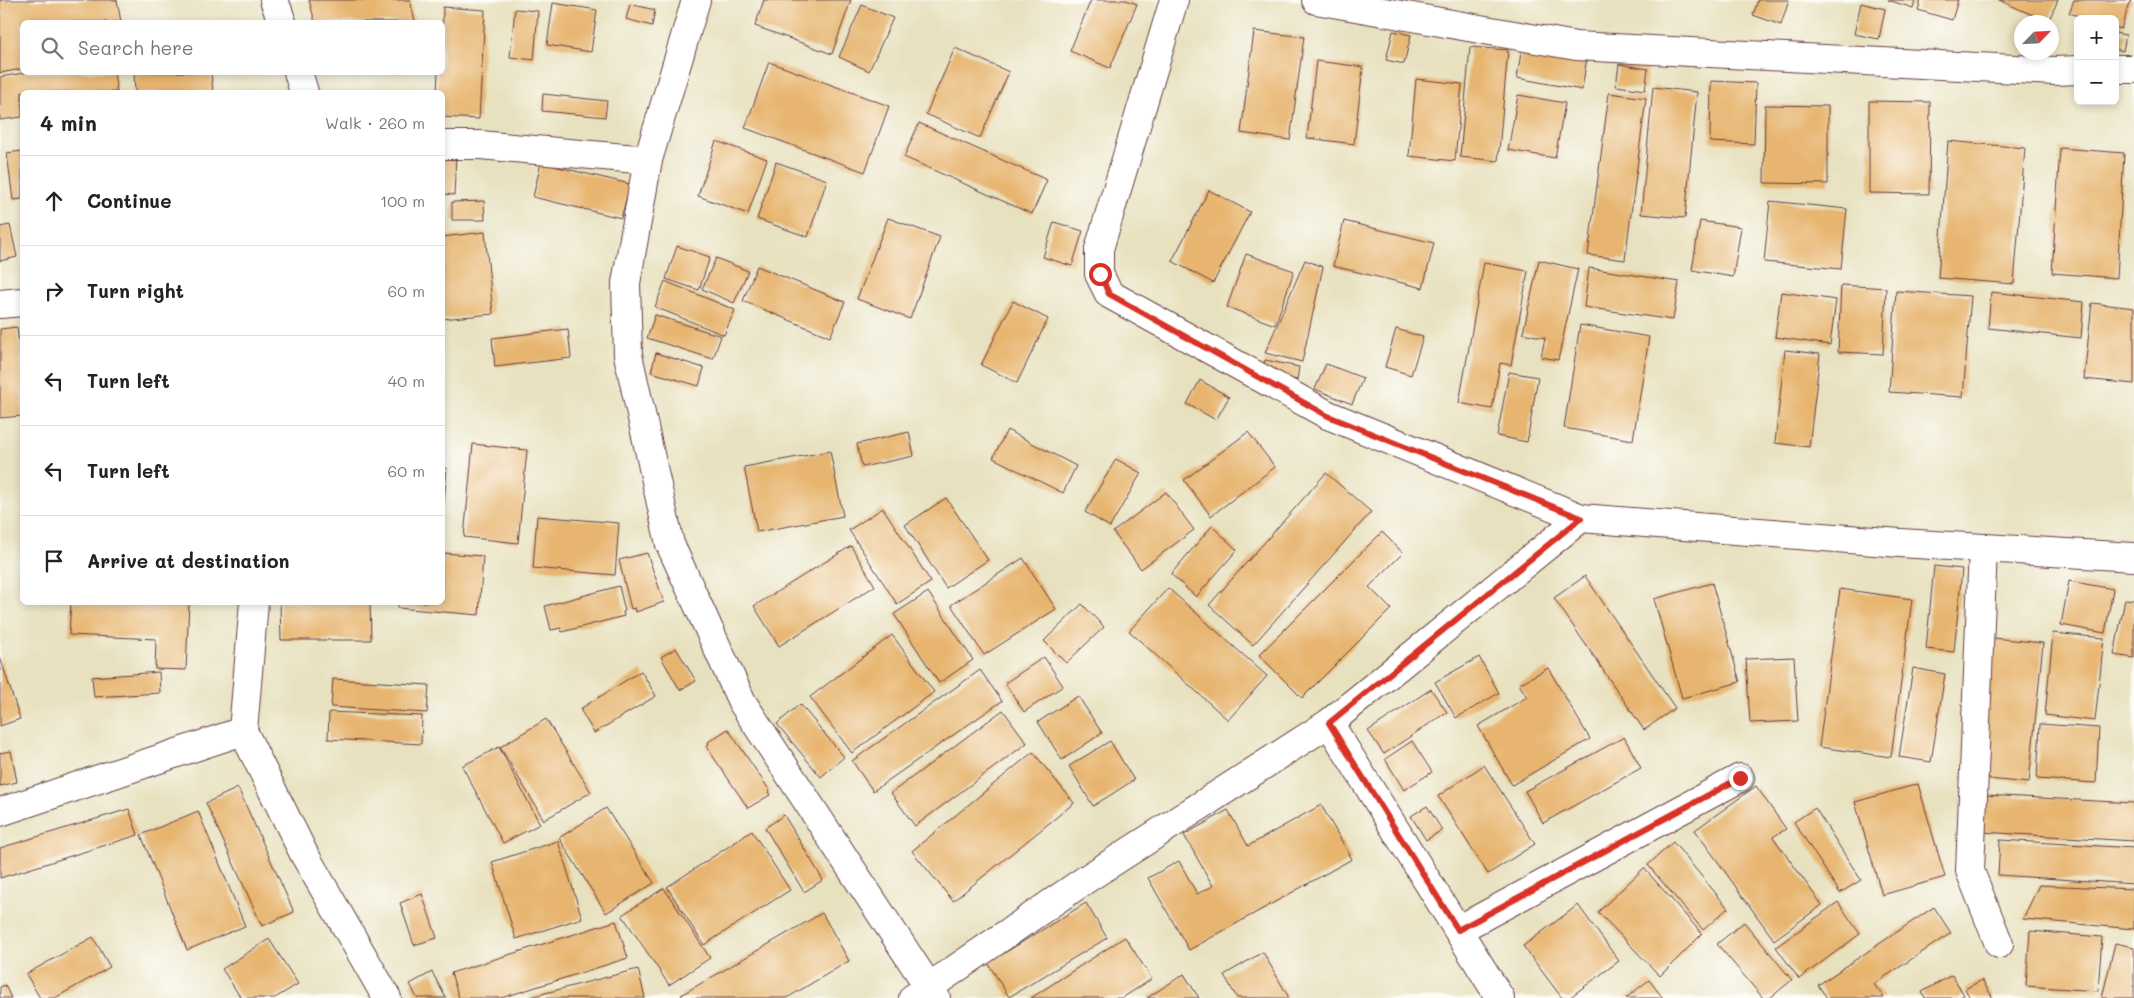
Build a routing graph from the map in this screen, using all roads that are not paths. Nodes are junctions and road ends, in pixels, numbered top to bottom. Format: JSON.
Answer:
{"nodes":[{"id":1,"x":274,"y":0,"type":"edge"},
{"id":2,"x":696,"y":0,"type":"edge"},
{"id":3,"x":1174,"y":0,"type":"edge"},
{"id":4,"x":1316,"y":0,"type":"edge"},
{"id":5,"x":281,"y":20,"type":"edge"},
{"id":6,"x":2119,"y":69,"type":"edge"},
{"id":7,"x":2134,"y":69,"type":"edge"},
{"id":8,"x":2074,"y":70,"type":"edge"},
{"id":9,"x":299,"y":75,"type":"edge"},
{"id":10,"x":303,"y":90,"type":"edge"},
{"id":11,"x":445,"y":145,"type":"edge"},
{"id":12,"x":648,"y":160,"type":"junction"},
{"id":13,"x":20,"y":302,"type":"edge"},
{"id":14,"x":0,"y":304,"type":"edge"},
{"id":15,"x":1581,"y":518,"type":"junction"},
{"id":16,"x":1983,"y":548,"type":"junction"},
{"id":17,"x":2134,"y":556,"type":"edge"},
{"id":18,"x":254,"y":605,"type":"edge"},
{"id":19,"x":1329,"y":723,"type":"junction"},
{"id":20,"x":243,"y":731,"type":"junction"},
{"id":21,"x":1740,"y":778,"type":"dead end"},
{"id":22,"x":0,"y":812,"type":"edge"},
{"id":23,"x":1458,"y":930,"type":"junction"},
{"id":24,"x":2000,"y":944,"type":"dead end"},
{"id":25,"x":926,"y":995,"type":"edge"},
{"id":26,"x":387,"y":998,"type":"edge"},
{"id":27,"x":1500,"y":998,"type":"edge"}],
"edges":[{"from":1,"to":5,"type":"street"},
{"from":2,"to":12,"type":"street"},
{"from":3,"to":15,"type":"street"},
{"from":4,"to":8,"type":"street"},
{"from":6,"to":7,"type":"street"},
{"from":9,"to":10,"type":"street"},
{"from":11,"to":12,"type":"street"},
{"from":12,"to":25,"type":"street"},
{"from":13,"to":14,"type":"street"},
{"from":15,"to":16,"type":"street"},
{"from":15,"to":19,"type":"street"},
{"from":16,"to":17,"type":"street"},
{"from":16,"to":24,"type":"street"},
{"from":18,"to":20,"type":"street"},
{"from":19,"to":23,"type":"street"},
{"from":19,"to":25,"type":"street"},
{"from":20,"to":22,"type":"street"},
{"from":20,"to":26,"type":"street"},
{"from":21,"to":23,"type":"street"},
{"from":23,"to":27,"type":"street"}]}
